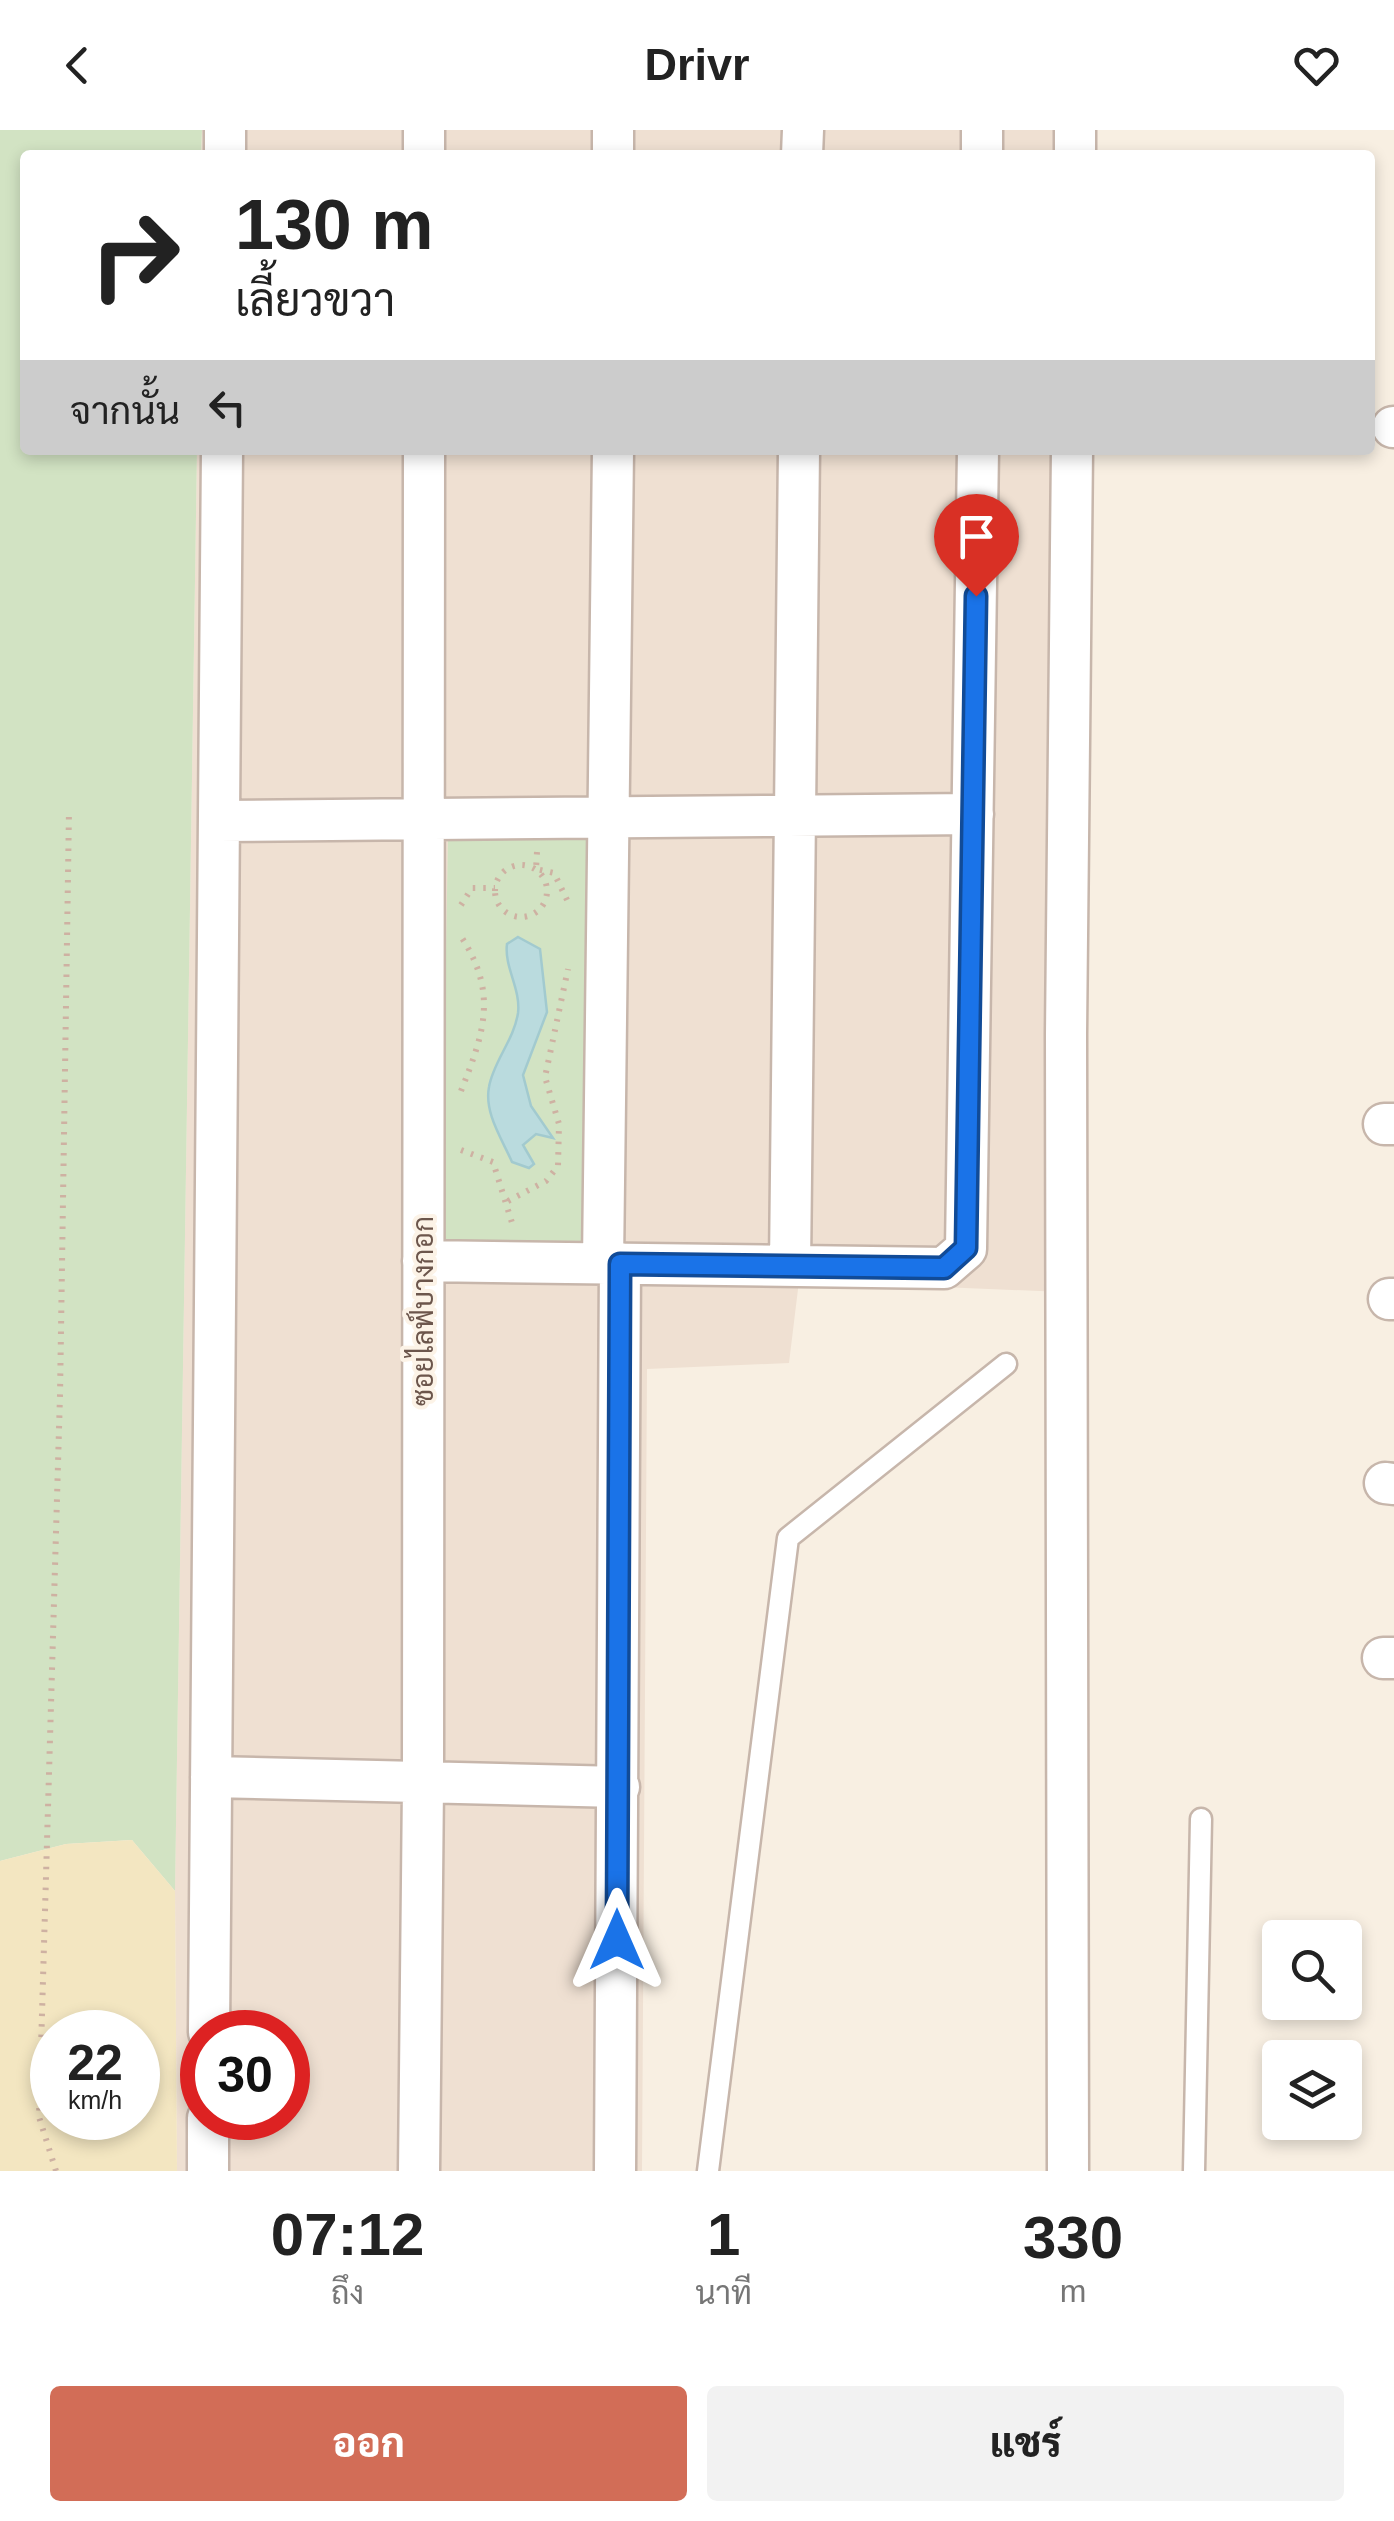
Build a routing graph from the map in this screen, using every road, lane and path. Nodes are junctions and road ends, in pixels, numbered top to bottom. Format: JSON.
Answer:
{"nodes":[{"id":1,"x":222,"y":455,"type":"edge"},
{"id":2,"x":424,"y":455,"type":"edge"},
{"id":3,"x":613,"y":455,"type":"edge"},
{"id":4,"x":799,"y":455,"type":"edge"},
{"id":5,"x":978,"y":455,"type":"edge"},
{"id":6,"x":1072,"y":455,"type":"edge"},
{"id":7,"x":69,"y":810,"type":"dead end"},
{"id":8,"x":973,"y":814,"type":"junction"},
{"id":9,"x":795,"y":816,"type":"junction"},
{"id":10,"x":611,"y":817,"type":"junction"},
{"id":11,"x":539,"y":818,"type":"junction"},
{"id":12,"x":423,"y":819,"type":"junction"},
{"id":13,"x":219,"y":821,"type":"junction"},
{"id":14,"x":536,"y":869,"type":"junction"},
{"id":15,"x":495,"y":888,"type":"junction"},
{"id":16,"x":569,"y":911,"type":"dead end"},
{"id":17,"x":440,"y":924,"type":"junction"},
{"id":18,"x":569,"y":960,"type":"dead end"},
{"id":19,"x":457,"y":1103,"type":"dead end"},
{"id":20,"x":456,"y":1134,"type":"dead end"},
{"id":21,"x":508,"y":1201,"type":"junction"},
{"id":22,"x":423,"y":1261,"type":"junction"},
{"id":23,"x":516,"y":1262,"type":"junction"},
{"id":24,"x":612,"y":1263,"type":"junction"},
{"id":25,"x":790,"y":1266,"type":"junction"},
{"id":26,"x":1006,"y":1364,"type":"dead end"},
{"id":27,"x":211,"y":1776,"type":"junction"},
{"id":28,"x":424,"y":1785,"type":"junction"},
{"id":29,"x":619,"y":1787,"type":"junction"},
{"id":30,"x":1201,"y":1820,"type":"dead end"},
{"id":31,"x":209,"y":2010,"type":"edge"},
{"id":32,"x":208,"y":2140,"type":"edge"},
{"id":33,"x":56,"y":2171,"type":"edge"},
{"id":34,"x":208,"y":2171,"type":"edge"},
{"id":35,"x":418,"y":2171,"type":"edge"},
{"id":36,"x":615,"y":2171,"type":"edge"},
{"id":37,"x":708,"y":2171,"type":"edge"},
{"id":38,"x":1068,"y":2171,"type":"edge"},
{"id":39,"x":1194,"y":2171,"type":"edge"}],
"edges":[{"from":1,"to":13,"type":"street"},
{"from":2,"to":12,"type":"street","name":"ซอยไลฟ์บางกอก"},
{"from":3,"to":10,"type":"street"},
{"from":4,"to":9,"type":"street"},
{"from":5,"to":8,"type":"street"},
{"from":6,"to":38,"type":"street"},
{"from":7,"to":33,"type":"path"},
{"from":8,"to":9,"type":"street"},
{"from":8,"to":25,"type":"street"},
{"from":9,"to":10,"type":"street"},
{"from":9,"to":25,"type":"street"},
{"from":10,"to":11,"type":"street"},
{"from":10,"to":24,"type":"street"},
{"from":11,"to":12,"type":"street"},
{"from":11,"to":14,"type":"path"},
{"from":12,"to":13,"type":"street"},
{"from":12,"to":17,"type":"street","name":"ซอยไลฟ์บางกอก"},
{"from":13,"to":27,"type":"street"},
{"from":14,"to":15,"type":"path"},
{"from":14,"to":15,"type":"path"},
{"from":14,"to":16,"type":"path"},
{"from":15,"to":17,"type":"path"},
{"from":17,"to":19,"type":"path"},
{"from":17,"to":22,"type":"street","name":"ซอยไลฟ์บางกอก"},
{"from":18,"to":21,"type":"path"},
{"from":20,"to":21,"type":"path"},
{"from":21,"to":23,"type":"path"},
{"from":22,"to":23,"type":"street"},
{"from":22,"to":28,"type":"street","name":"ซอยไลฟ์บางกอก"},
{"from":23,"to":24,"type":"street"},
{"from":24,"to":25,"type":"street"},
{"from":24,"to":29,"type":"street"},
{"from":26,"to":37,"type":"lane"},
{"from":27,"to":28,"type":"street"},
{"from":27,"to":31,"type":"street"},
{"from":28,"to":29,"type":"street"},
{"from":28,"to":35,"type":"street","name":"ซอยไลฟ์บางกอก"},
{"from":29,"to":36,"type":"street"},
{"from":30,"to":39,"type":"lane"},
{"from":32,"to":34,"type":"street"}]}
